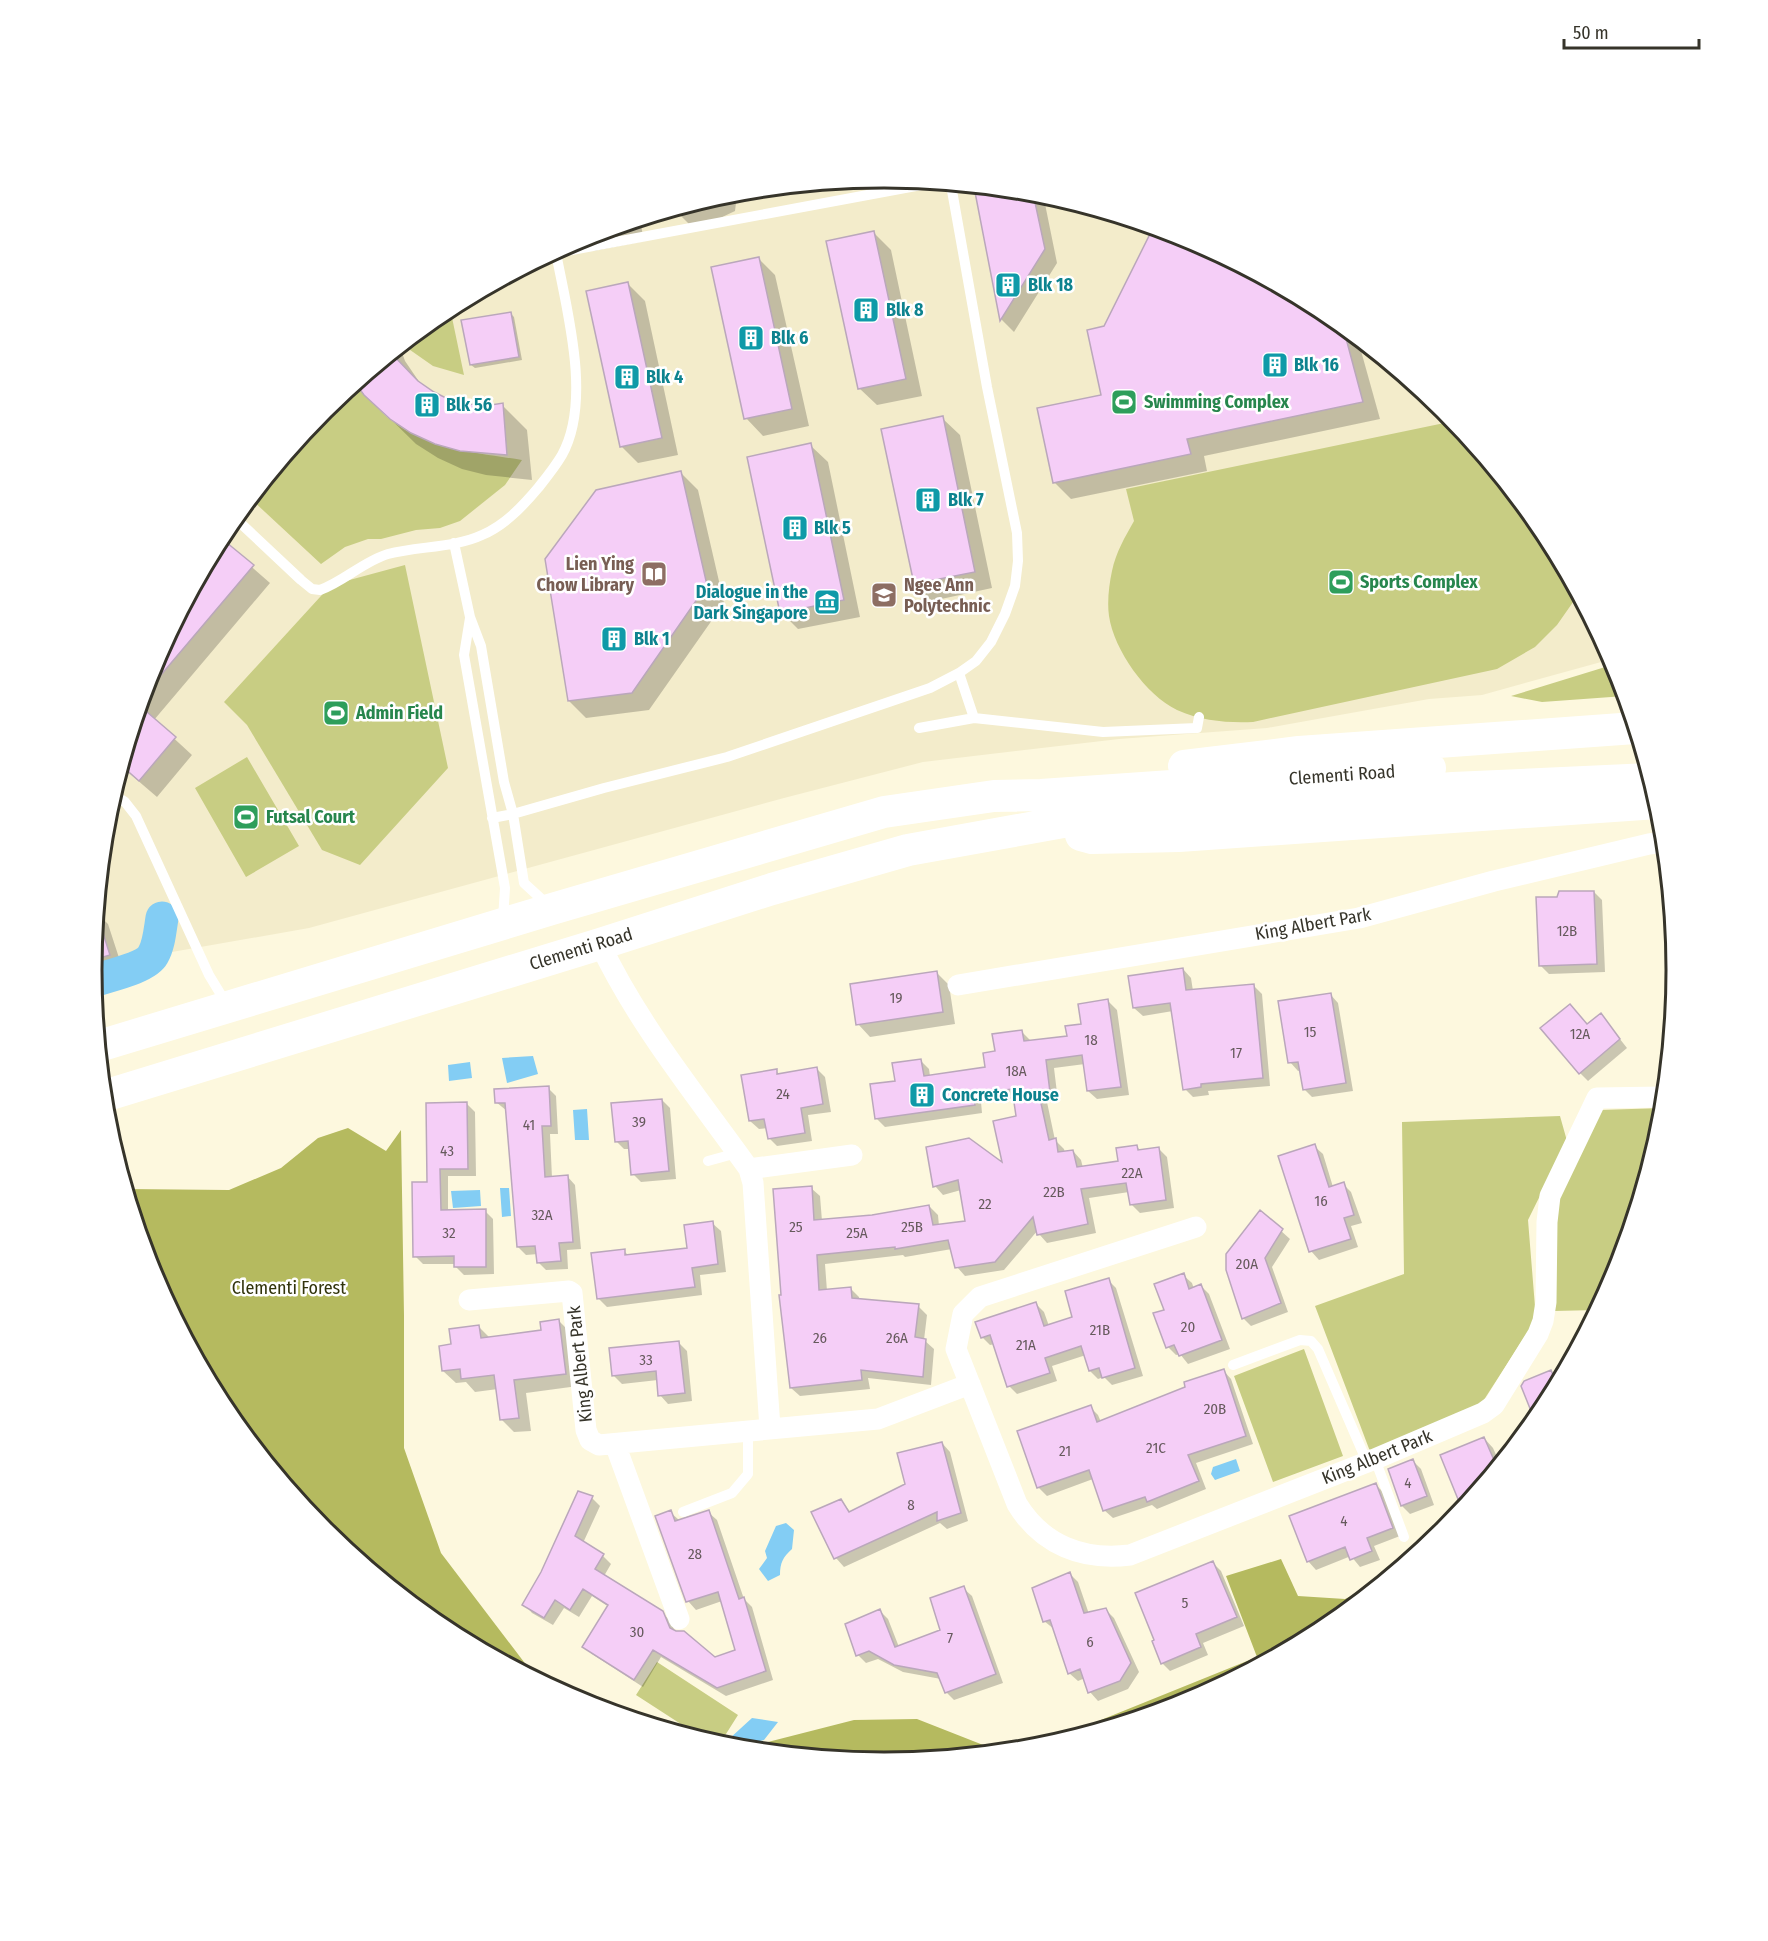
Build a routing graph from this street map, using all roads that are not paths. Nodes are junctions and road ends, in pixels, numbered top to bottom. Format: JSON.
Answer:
{"nodes":[{"id":1,"x":901,"y":189,"type":"edge"},
{"id":2,"x":952,"y":192,"type":"edge"},
{"id":3,"x":587,"y":247,"type":"edge"},
{"id":4,"x":557,"y":260,"type":"edge"},
{"id":5,"x":242,"y":525,"type":"edge"},
{"id":6,"x":454,"y":543,"type":"junction"},
{"id":7,"x":470,"y":617,"type":"junction"},
{"id":8,"x":959,"y":673,"type":"junction"},
{"id":9,"x":1199,"y":717,"type":"dead end"},
{"id":10,"x":974,"y":718,"type":"junction"},
{"id":11,"x":919,"y":728,"type":"dead end"},
{"id":12,"x":1627,"y":729,"type":"edge"},
{"id":13,"x":1636,"y":758,"type":"edge"},
{"id":14,"x":1450,"y":777,"type":"junction"},
{"id":15,"x":1642,"y":779,"type":"edge"},
{"id":16,"x":1041,"y":795,"type":"junction"},
{"id":17,"x":121,"y":800,"type":"edge"},
{"id":18,"x":1648,"y":804,"type":"edge"},
{"id":19,"x":513,"y":814,"type":"junction"},
{"id":20,"x":492,"y":818,"type":"junction"},
{"id":21,"x":1063,"y":822,"type":"junction"},
{"id":22,"x":1655,"y":843,"type":"edge"},
{"id":23,"x":552,"y":909,"type":"junction"},
{"id":24,"x":503,"y":923,"type":"junction"},
{"id":25,"x":600,"y":944,"type":"junction"},
{"id":26,"x":958,"y":985,"type":"dead end"},
{"id":27,"x":229,"y":1007,"type":"junction"},
{"id":28,"x":106,"y":1044,"type":"edge"},
{"id":29,"x":112,"y":1093,"type":"edge"},
{"id":30,"x":1655,"y":1096,"type":"edge"},
{"id":31,"x":852,"y":1155,"type":"dead end"},
{"id":32,"x":708,"y":1161,"type":"dead end"},
{"id":33,"x":743,"y":1161,"type":"junction"},
{"id":34,"x":1196,"y":1227,"type":"dead end"},
{"id":35,"x":469,"y":1300,"type":"dead end"},
{"id":36,"x":1233,"y":1365,"type":"dead end"},
{"id":37,"x":970,"y":1384,"type":"junction"},
{"id":38,"x":770,"y":1428,"type":"junction"},
{"id":39,"x":748,"y":1430,"type":"junction"},
{"id":40,"x":615,"y":1444,"type":"junction"},
{"id":41,"x":1371,"y":1461,"type":"junction"},
{"id":42,"x":682,"y":1512,"type":"dead end"},
{"id":43,"x":1404,"y":1538,"type":"dead end"},
{"id":44,"x":680,"y":1619,"type":"dead end"}],
"edges":[{"from":1,"to":3,"type":"lane"},
{"from":2,"to":8,"type":"lane"},
{"from":4,"to":6,"type":"lane"},
{"from":5,"to":6,"type":"lane"},
{"from":6,"to":7,"type":"lane"},
{"from":7,"to":19,"type":"lane"},
{"from":7,"to":20,"type":"lane"},
{"from":8,"to":10,"type":"lane"},
{"from":8,"to":19,"type":"lane"},
{"from":9,"to":10,"type":"lane"},
{"from":10,"to":11,"type":"lane"},
{"from":12,"to":16,"type":"main road","name":"Clementi Road"},
{"from":13,"to":14,"type":"main road","name":"Clementi Road"},
{"from":14,"to":15,"type":"main road","name":"Clementi Road"},
{"from":14,"to":16,"type":"main road","name":"Clementi Road"},
{"from":14,"to":21,"type":"main road","name":"Clementi Road"},
{"from":16,"to":23,"type":"main road","name":"Clementi Road"},
{"from":17,"to":27,"type":"lane"},
{"from":18,"to":21,"type":"main road"},
{"from":19,"to":20,"type":"lane"},
{"from":19,"to":23,"type":"lane"},
{"from":20,"to":24,"type":"lane"},
{"from":21,"to":25,"type":"main road","name":"Clementi Road"},
{"from":22,"to":26,"type":"street","name":"King Albert Park"},
{"from":23,"to":24,"type":"main road","name":"Clementi Road"},
{"from":24,"to":27,"type":"main road","name":"Clementi Road"},
{"from":25,"to":29,"type":"main road","name":"Clementi Road"},
{"from":25,"to":33,"type":"street"},
{"from":27,"to":28,"type":"main road","name":"Clementi Road"},
{"from":30,"to":41,"type":"street","name":"King Albert Park"},
{"from":31,"to":33,"type":"street"},
{"from":32,"to":33,"type":"lane"},
{"from":33,"to":38,"type":"street"},
{"from":34,"to":37,"type":"street","name":"King Albert Park"},
{"from":35,"to":40,"type":"street","name":"King Albert Park"},
{"from":36,"to":41,"type":"lane"},
{"from":37,"to":38,"type":"street","name":"King Albert Park"},
{"from":37,"to":41,"type":"street","name":"King Albert Park"},
{"from":38,"to":39,"type":"street","name":"King Albert Park"},
{"from":39,"to":40,"type":"street","name":"King Albert Park"},
{"from":39,"to":42,"type":"lane"},
{"from":40,"to":44,"type":"street"},
{"from":41,"to":43,"type":"lane"}]}
